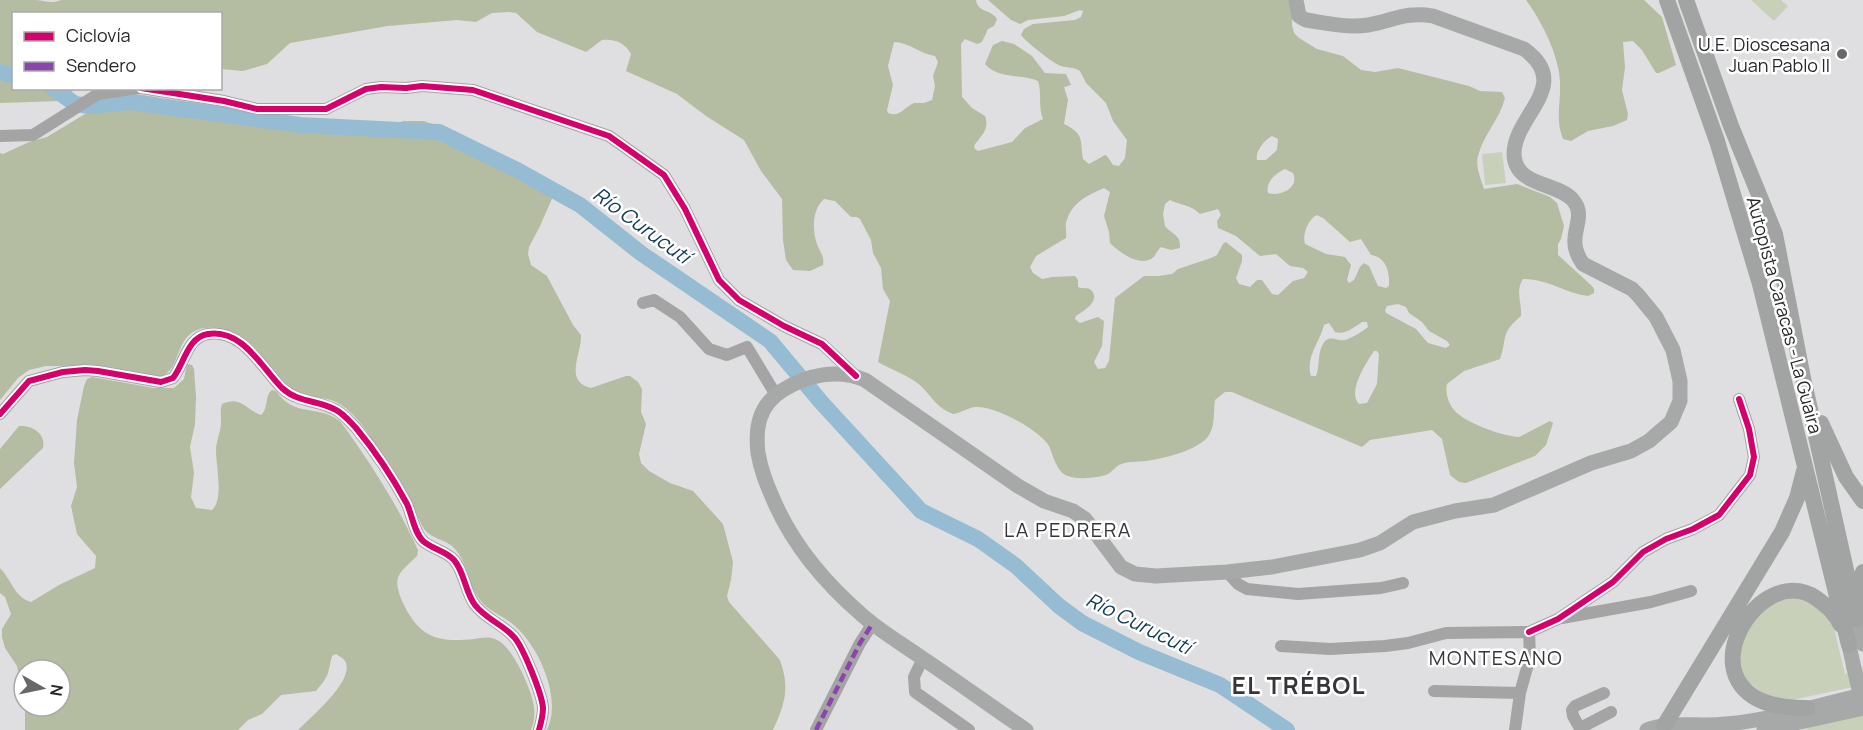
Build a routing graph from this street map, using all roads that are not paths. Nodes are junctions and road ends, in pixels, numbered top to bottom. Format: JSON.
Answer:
{"nodes":[{"id":1,"x":1296,"y":0,"type":"edge"},
{"id":2,"x":1667,"y":0,"type":"edge"},
{"id":3,"x":1686,"y":0,"type":"edge"},
{"id":4,"x":125,"y":90,"type":"edge"},
{"id":5,"x":152,"y":90,"type":"edge"},
{"id":6,"x":0,"y":136,"type":"edge"},
{"id":7,"x":643,"y":303,"type":"dead end"},
{"id":8,"x":856,"y":376,"type":"junction"},
{"id":9,"x":1803,"y":378,"type":"junction"},
{"id":10,"x":776,"y":395,"type":"junction"},
{"id":11,"x":1739,"y":399,"type":"dead end"},
{"id":12,"x":0,"y":414,"type":"edge"},
{"id":13,"x":1805,"y":470,"type":"junction"},
{"id":14,"x":1863,"y":501,"type":"edge"},
{"id":15,"x":1227,"y":572,"type":"junction"},
{"id":16,"x":1863,"y":572,"type":"edge"},
{"id":17,"x":1403,"y":583,"type":"dead end"},
{"id":18,"x":1691,"y":591,"type":"dead end"},
{"id":19,"x":1558,"y":619,"type":"junction"},
{"id":20,"x":1857,"y":619,"type":"junction"},
{"id":21,"x":873,"y":623,"type":"junction"},
{"id":22,"x":1529,"y":632,"type":"junction"},
{"id":23,"x":1856,"y":644,"type":"edge"},
{"id":24,"x":1281,"y":646,"type":"dead end"},
{"id":25,"x":924,"y":658,"type":"junction"},
{"id":26,"x":1434,"y":691,"type":"dead end"},
{"id":27,"x":1520,"y":693,"type":"junction"},
{"id":28,"x":1604,"y":693,"type":"dead end"},
{"id":29,"x":1863,"y":695,"type":"edge"},
{"id":30,"x":1863,"y":707,"type":"edge"},
{"id":31,"x":1611,"y":712,"type":"dead end"},
{"id":32,"x":1810,"y":713,"type":"junction"},
{"id":33,"x":1663,"y":728,"type":"edge"},
{"id":34,"x":1581,"y":729,"type":"edge"},
{"id":35,"x":539,"y":730,"type":"edge"},
{"id":36,"x":816,"y":730,"type":"edge"},
{"id":37,"x":969,"y":730,"type":"edge"},
{"id":38,"x":1026,"y":730,"type":"edge"},
{"id":39,"x":1515,"y":730,"type":"edge"},
{"id":40,"x":1647,"y":730,"type":"edge"},
{"id":41,"x":1764,"y":730,"type":"edge"},
{"id":42,"x":1793,"y":730,"type":"edge"}],
"edges":[{"from":1,"to":15,"type":"main road"},
{"from":2,"to":13,"type":"highway","name":"Autopista Caracas - La Guaira"},
{"from":3,"to":9,"type":"highway","name":"Autopista Caracas - La Guaira"},
{"from":4,"to":6,"type":"street"},
{"from":5,"to":8,"type":"street"},
{"from":7,"to":10,"type":"street"},
{"from":8,"to":10,"type":"main road"},
{"from":8,"to":15,"type":"main road"},
{"from":9,"to":14,"type":"highway"},
{"from":9,"to":20,"type":"highway","name":"Autopista Caracas - La Guaira"},
{"from":10,"to":21,"type":"main road"},
{"from":11,"to":19,"type":"street"},
{"from":12,"to":35,"type":"street"},
{"from":13,"to":23,"type":"highway","name":"Autopista Caracas - La Guaira"},
{"from":13,"to":33,"type":"highway"},
{"from":15,"to":17,"type":"street"},
{"from":16,"to":20,"type":"highway"},
{"from":18,"to":19,"type":"street"},
{"from":19,"to":22,"type":"street"},
{"from":20,"to":23,"type":"main road"},
{"from":21,"to":25,"type":"main road"},
{"from":21,"to":36,"type":"street"},
{"from":22,"to":24,"type":"street"},
{"from":22,"to":27,"type":"street"},
{"from":23,"to":30,"type":"main road","bridge":true},
{"from":23,"to":32,"type":"highway"},
{"from":25,"to":37,"type":"street"},
{"from":25,"to":38,"type":"main road"},
{"from":26,"to":27,"type":"street"},
{"from":27,"to":39,"type":"street"},
{"from":28,"to":34,"type":"street"},
{"from":29,"to":32,"type":"main road"},
{"from":30,"to":32,"type":"main road"},
{"from":31,"to":34,"type":"street"},
{"from":32,"to":33,"type":"main road"},
{"from":32,"to":41,"type":"main road"},
{"from":32,"to":42,"type":"main road"},
{"from":33,"to":40,"type":"main road"}]}
